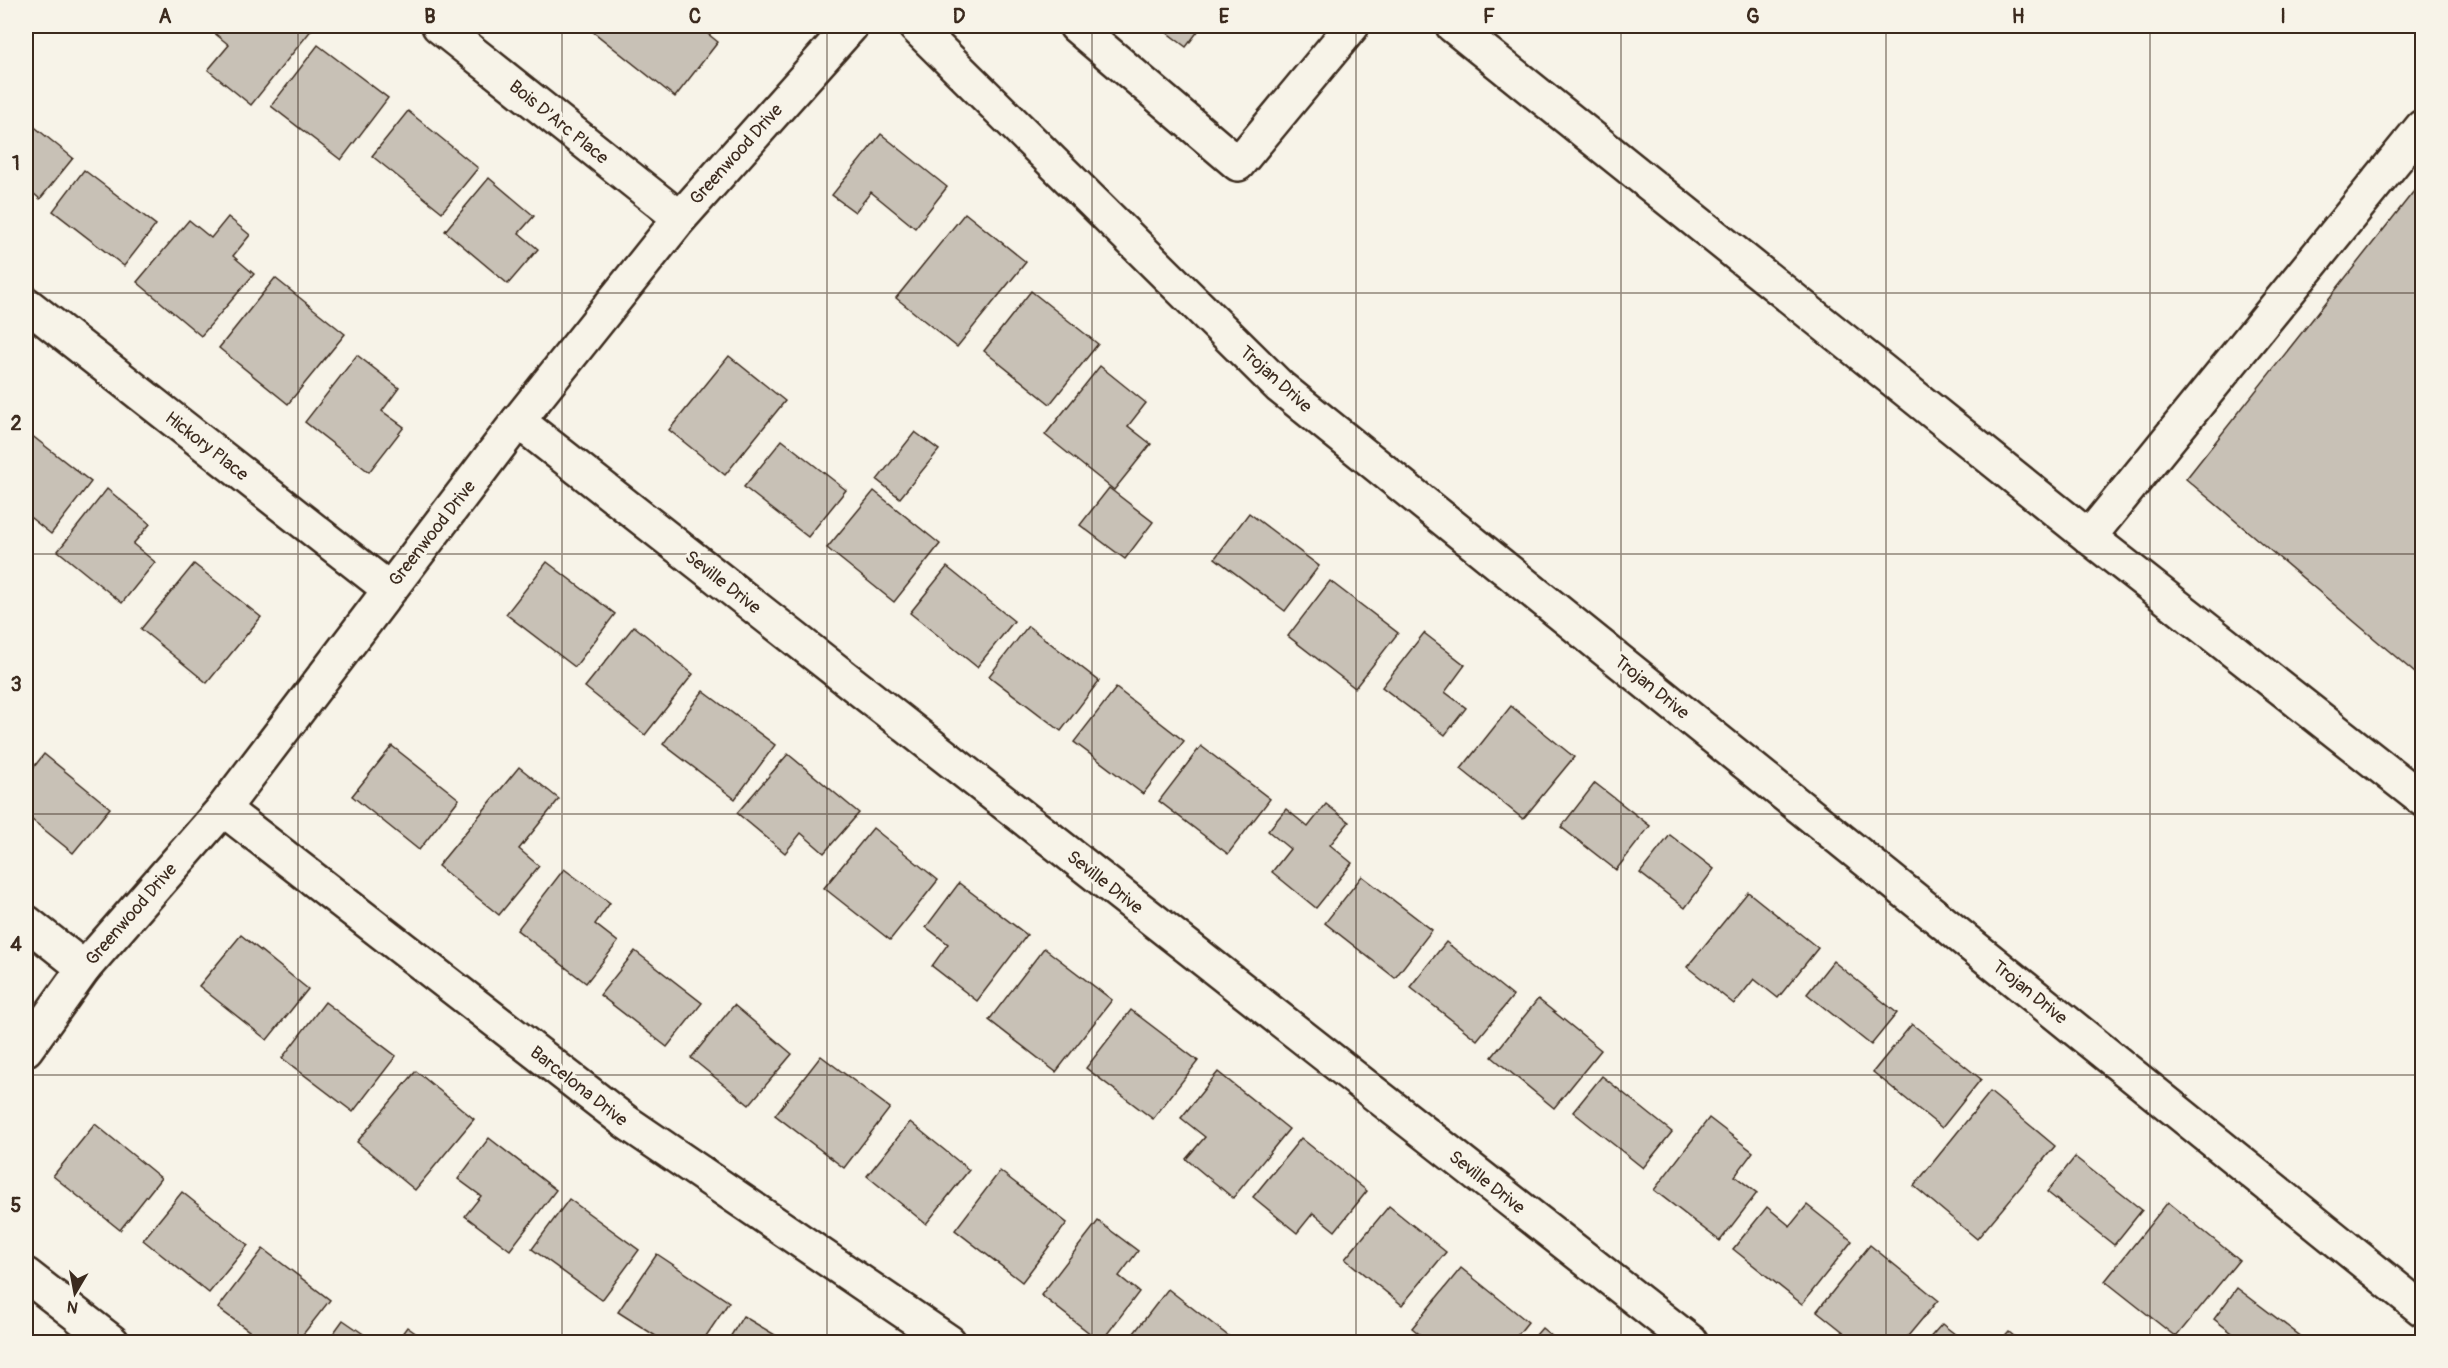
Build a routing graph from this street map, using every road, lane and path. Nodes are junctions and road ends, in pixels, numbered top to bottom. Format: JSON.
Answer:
{"nodes":[{"id":1,"x":439,"y":26,"type":"edge"},
{"id":2,"x":851,"y":26,"type":"edge"},
{"id":3,"x":915,"y":26,"type":"edge"},
{"id":4,"x":1076,"y":26,"type":"edge"},
{"id":5,"x":1349,"y":26,"type":"edge"},
{"id":6,"x":1471,"y":31,"type":"edge"},
{"id":7,"x":2422,"y":127,"type":"edge"},
{"id":8,"x":680,"y":218,"type":"junction"},
{"id":9,"x":26,"y":304,"type":"edge"},
{"id":10,"x":518,"y":421,"type":"junction"},
{"id":11,"x":2089,"y":537,"type":"junction"},
{"id":12,"x":389,"y":589,"type":"junction"},
{"id":13,"x":2422,"y":799,"type":"edge"},
{"id":14,"x":223,"y":809,"type":"junction"},
{"id":15,"x":26,"y":922,"type":"edge"},
{"id":16,"x":84,"y":968,"type":"junction"},
{"id":17,"x":26,"y":1050,"type":"edge"},
{"id":18,"x":26,"y":1275,"type":"edge"},
{"id":19,"x":2422,"y":1309,"type":"edge"},
{"id":20,"x":112,"y":1342,"type":"edge"},
{"id":21,"x":949,"y":1342,"type":"edge"},
{"id":22,"x":1691,"y":1342,"type":"edge"}],
"edges":[{"from":1,"to":8,"type":"street","name":"Bois D'Arc Place"},
{"from":2,"to":8,"type":"street","name":"Greenwood Drive"},
{"from":3,"to":19,"type":"street","name":"Trojan Drive"},
{"from":4,"to":5,"type":"street"},
{"from":6,"to":11,"type":"street"},
{"from":7,"to":11,"type":"street"},
{"from":8,"to":10,"type":"street","name":"Greenwood Drive"},
{"from":9,"to":12,"type":"street","name":"Hickory Place"},
{"from":10,"to":12,"type":"street","name":"Greenwood Drive"},
{"from":10,"to":22,"type":"street","name":"Seville Drive"},
{"from":11,"to":13,"type":"street"},
{"from":12,"to":14,"type":"street","name":"Greenwood Drive"},
{"from":14,"to":16,"type":"street","name":"Greenwood Drive"},
{"from":14,"to":21,"type":"street","name":"Barcelona Drive"},
{"from":15,"to":16,"type":"street"},
{"from":16,"to":17,"type":"street","name":"Greenwood Drive"},
{"from":18,"to":20,"type":"street"}]}
